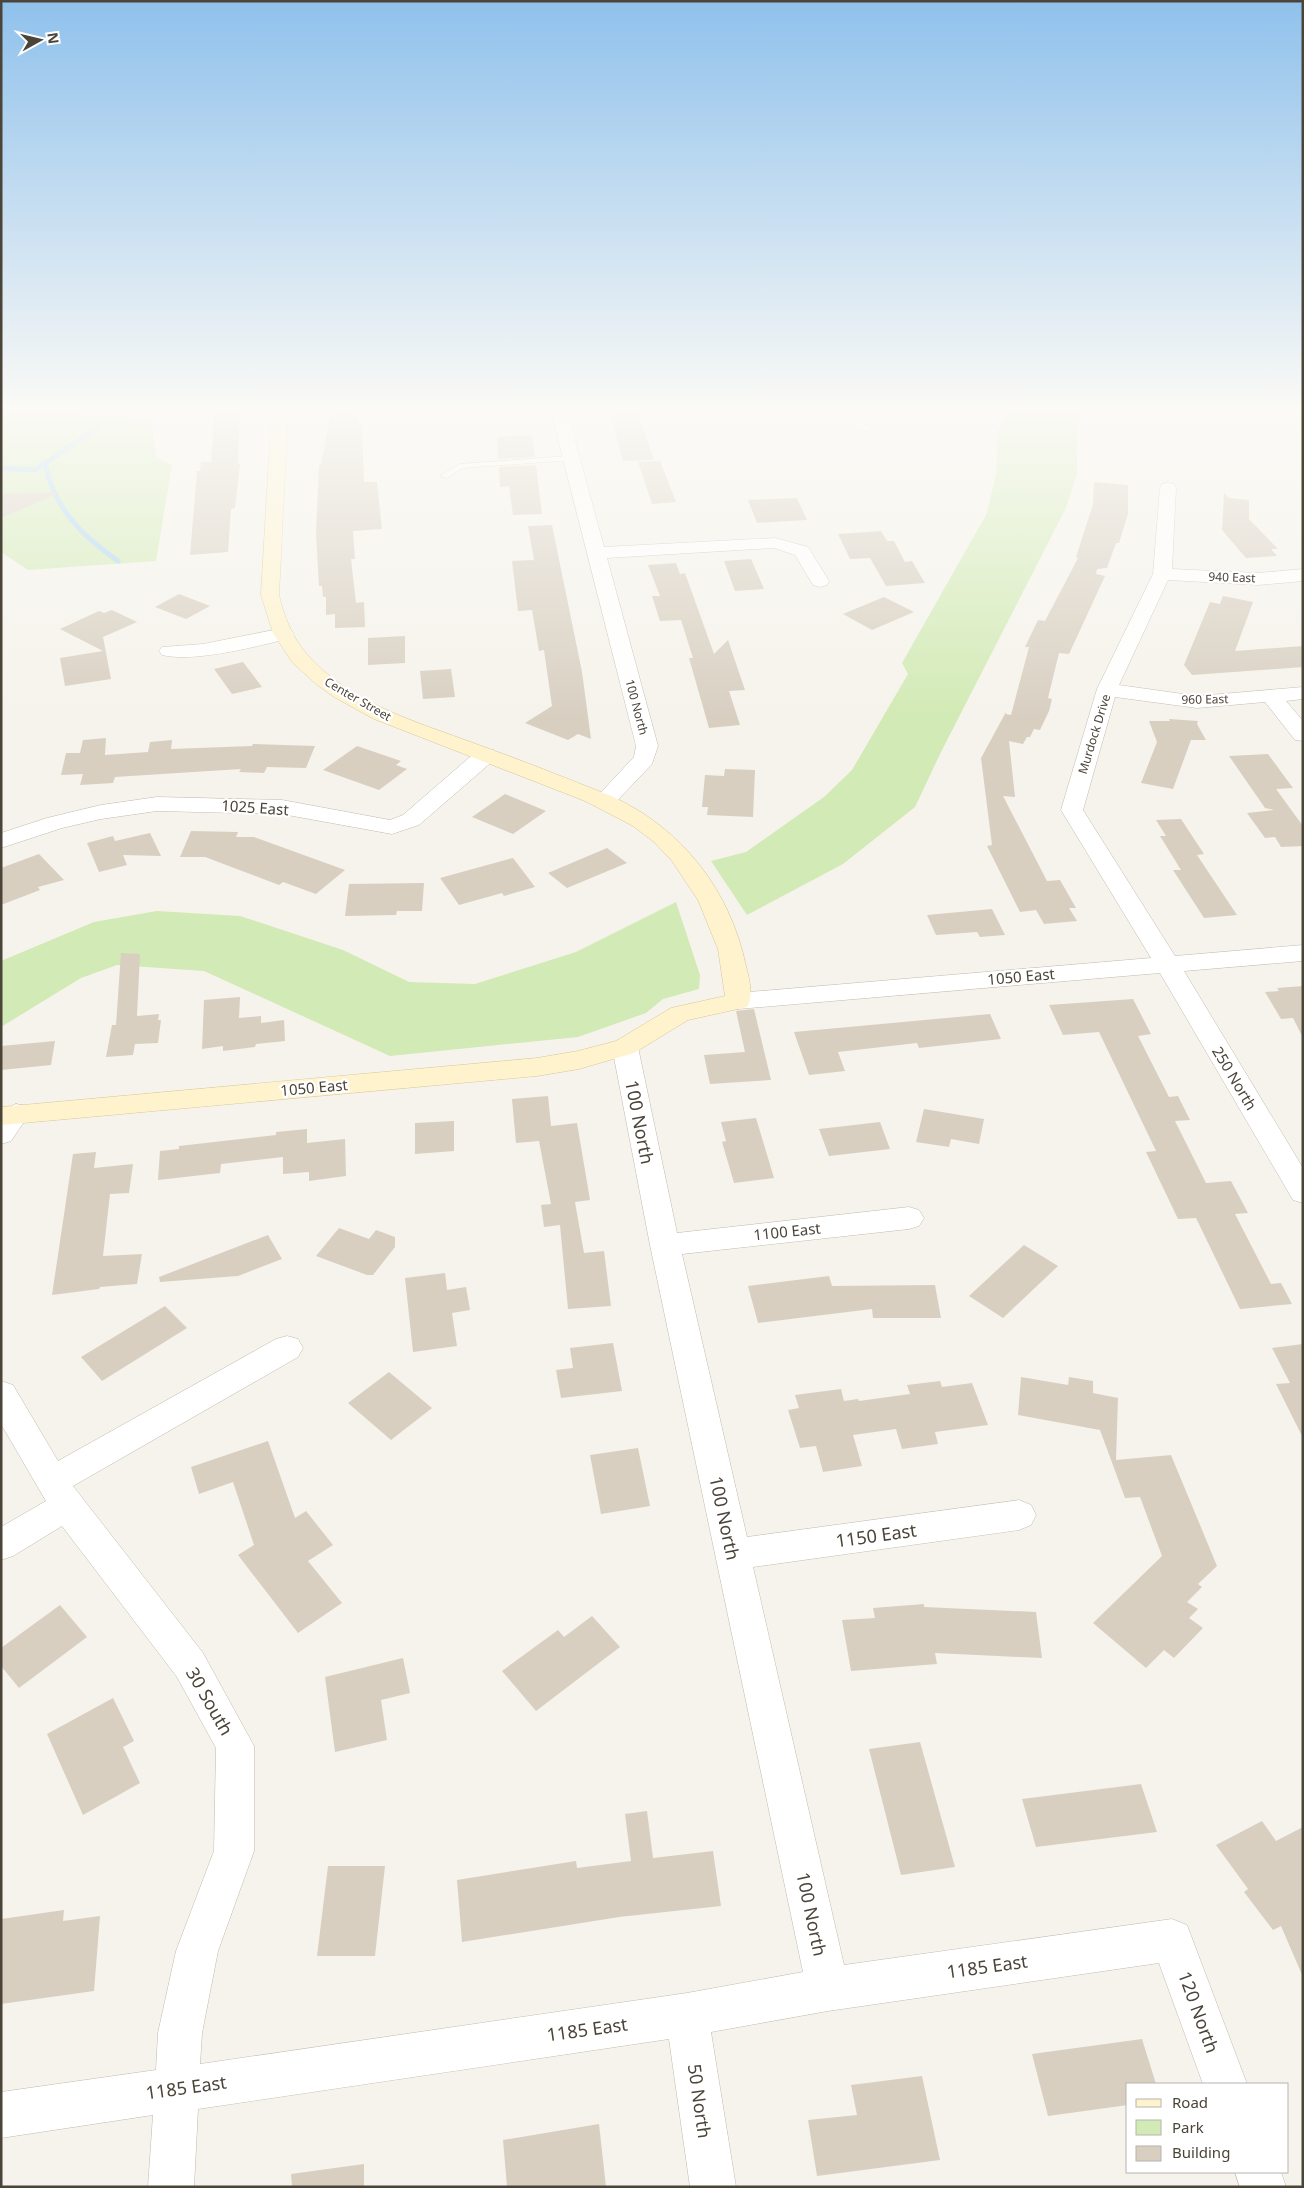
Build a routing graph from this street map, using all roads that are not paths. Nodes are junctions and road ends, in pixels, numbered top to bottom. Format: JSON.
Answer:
{"nodes":[{"id":1,"x":274,"y":513,"type":"edge"},
{"id":2,"x":587,"y":513,"type":"edge"},
{"id":3,"x":1166,"y":513,"type":"edge"},
{"id":4,"x":598,"y":552,"type":"junction"},
{"id":5,"x":1162,"y":574,"type":"junction"},
{"id":6,"x":1303,"y":575,"type":"edge"},
{"id":7,"x":820,"y":581,"type":"dead end"},
{"id":8,"x":284,"y":634,"type":"junction"},
{"id":9,"x":169,"y":651,"type":"dead end"},
{"id":10,"x":1107,"y":689,"type":"junction"},
{"id":11,"x":1303,"y":693,"type":"edge"},
{"id":12,"x":1271,"y":696,"type":"junction"},
{"id":13,"x":1303,"y":735,"type":"edge"},
{"id":14,"x":486,"y":755,"type":"junction"},
{"id":15,"x":604,"y":801,"type":"junction"},
{"id":16,"x":1,"y":841,"type":"edge"},
{"id":17,"x":1303,"y":953,"type":"edge"},
{"id":18,"x":1167,"y":963,"type":"junction"},
{"id":19,"x":738,"y":1001,"type":"junction"},
{"id":20,"x":625,"y":1047,"type":"junction"},
{"id":21,"x":6,"y":1121,"type":"edge"},
{"id":22,"x":1303,"y":1193,"type":"edge"},
{"id":23,"x":909,"y":1218,"type":"dead end"},
{"id":24,"x":665,"y":1245,"type":"junction"},
{"id":25,"x":287,"y":1348,"type":"dead end"},
{"id":26,"x":1,"y":1394,"type":"edge"},
{"id":27,"x":60,"y":1494,"type":"junction"},
{"id":28,"x":1019,"y":1515,"type":"dead end"},
{"id":29,"x":1,"y":1544,"type":"edge"},
{"id":30,"x":733,"y":1554,"type":"junction"},
{"id":31,"x":1172,"y":1940,"type":"joint"},
{"id":32,"x":828,"y":1989,"type":"junction"},
{"id":33,"x":688,"y":2014,"type":"junction"},
{"id":34,"x":1226,"y":2083,"type":"edge"},
{"id":35,"x":177,"y":2088,"type":"junction"},
{"id":36,"x":1,"y":2116,"type":"edge"},
{"id":37,"x":1258,"y":2173,"type":"edge"},
{"id":38,"x":171,"y":2187,"type":"edge"},
{"id":39,"x":713,"y":2187,"type":"edge"},
{"id":40,"x":1263,"y":2187,"type":"edge"}],
"edges":[{"from":1,"to":8,"type":"street","name":"Center Street"},
{"from":2,"to":4,"type":"street","name":"100 North"},
{"from":3,"to":5,"type":"street","name":"Murdock Drive"},
{"from":4,"to":7,"type":"street"},
{"from":4,"to":15,"type":"street","name":"100 North"},
{"from":5,"to":6,"type":"street","name":"940 East"},
{"from":5,"to":10,"type":"street","name":"Murdock Drive"},
{"from":8,"to":9,"type":"street"},
{"from":8,"to":14,"type":"street","name":"Center Street"},
{"from":10,"to":12,"type":"street","name":"960 East"},
{"from":10,"to":18,"type":"street","name":"Murdock Drive"},
{"from":11,"to":12,"type":"street","name":"960 East"},
{"from":12,"to":13,"type":"street"},
{"from":14,"to":15,"type":"street","name":"Center Street"},
{"from":14,"to":16,"type":"street","name":"1025 East"},
{"from":15,"to":19,"type":"street"},
{"from":17,"to":18,"type":"street","name":"1050 East"},
{"from":18,"to":19,"type":"street","name":"1050 East"},
{"from":18,"to":22,"type":"street","name":"250 North"},
{"from":19,"to":20,"type":"street","name":"1050 East"},
{"from":20,"to":21,"type":"street","name":"1050 East"},
{"from":20,"to":24,"type":"street","name":"100 North"},
{"from":23,"to":24,"type":"street","name":"1100 East"},
{"from":24,"to":30,"type":"street","name":"100 North"},
{"from":25,"to":27,"type":"street"},
{"from":26,"to":27,"type":"street","name":"30 South"},
{"from":27,"to":29,"type":"street"},
{"from":27,"to":35,"type":"street","name":"30 South"},
{"from":28,"to":30,"type":"street","name":"1150 East"},
{"from":30,"to":32,"type":"street","name":"100 North"},
{"from":31,"to":32,"type":"street","name":"1185 East"},
{"from":31,"to":34,"type":"street","name":"120 North"},
{"from":32,"to":33,"type":"street","name":"1185 East"},
{"from":33,"to":35,"type":"street","name":"1185 East"},
{"from":33,"to":39,"type":"street","name":"50 North"},
{"from":35,"to":36,"type":"street","name":"1185 East"},
{"from":35,"to":38,"type":"street","name":"30 South"},
{"from":37,"to":40,"type":"street"}]}
